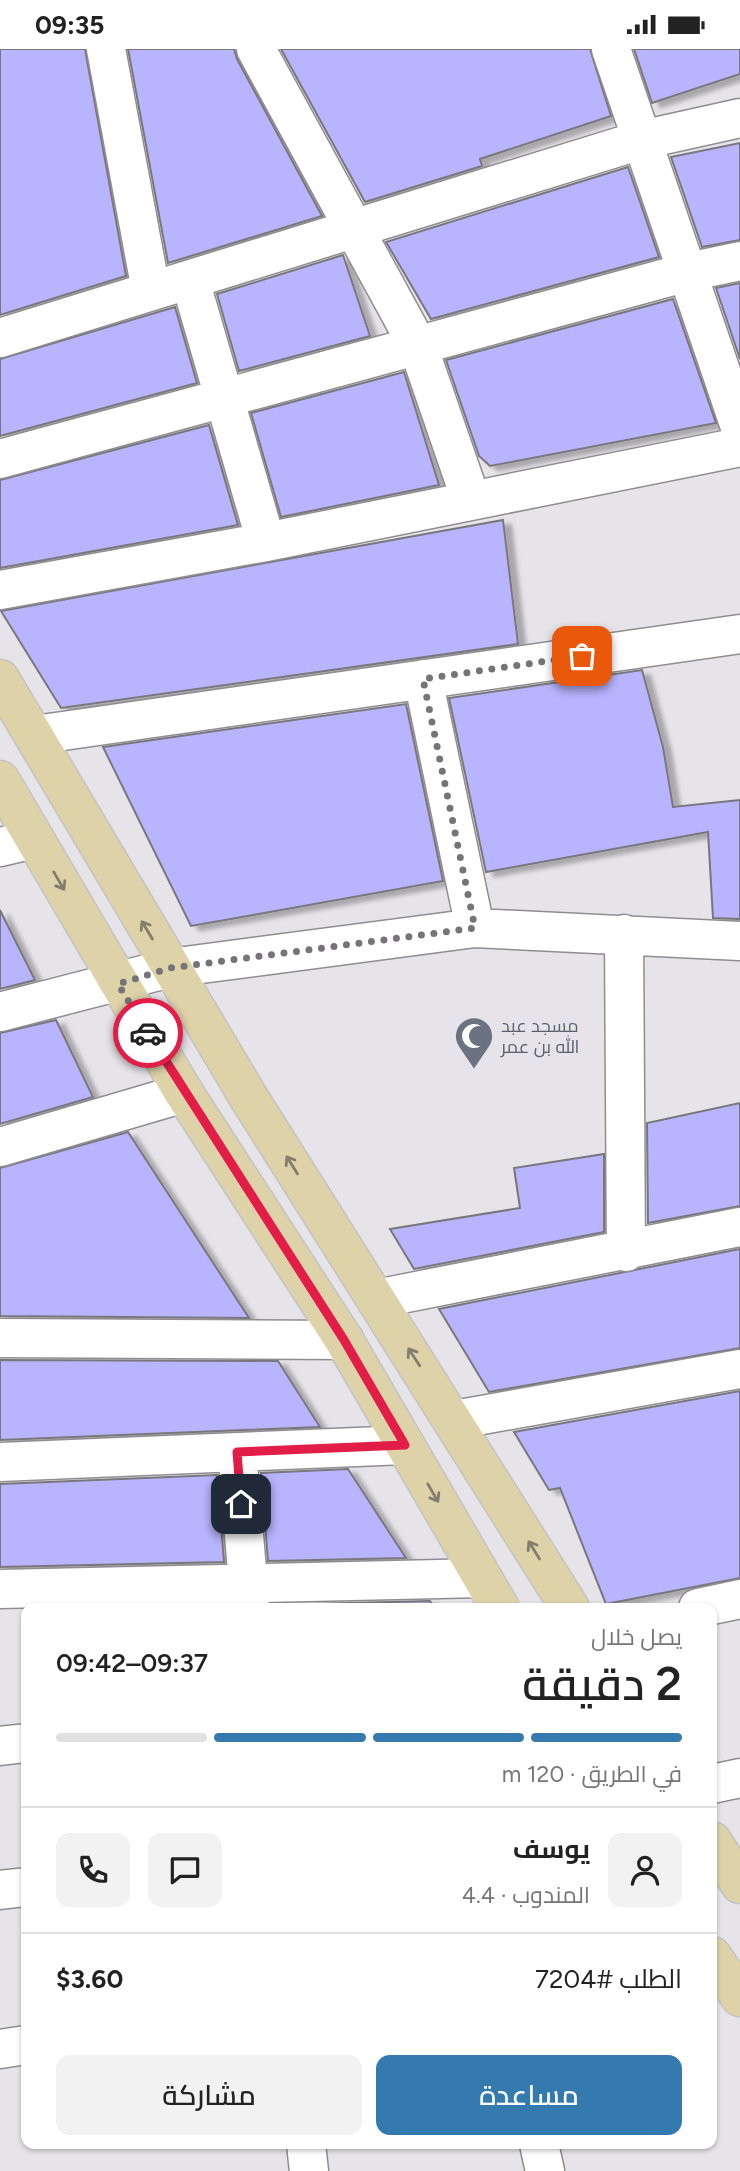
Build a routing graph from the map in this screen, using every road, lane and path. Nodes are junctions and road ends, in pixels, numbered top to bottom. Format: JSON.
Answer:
{"nodes":[{"id":1,"x":106,"y":49,"type":"edge"},
{"id":2,"x":256,"y":49,"type":"edge"},
{"id":3,"x":611,"y":49,"type":"edge"},
{"id":4,"x":740,"y":118,"type":"edge"},
{"id":5,"x":641,"y":140,"type":"junction"},
{"id":6,"x":354,"y":227,"type":"junction"},
{"id":7,"x":740,"y":261,"type":"edge"},
{"id":8,"x":688,"y":272,"type":"junction"},
{"id":9,"x":190,"y":280,"type":"junction"},
{"id":10,"x":150,"y":292,"type":"junction"},
{"id":11,"x":0,"y":338,"type":"edge"},
{"id":12,"x":418,"y":346,"type":"junction"},
{"id":13,"x":224,"y":400,"type":"junction"},
{"id":14,"x":740,"y":427,"type":"edge"},
{"id":15,"x":740,"y":447,"type":"edge"},
{"id":16,"x":0,"y":459,"type":"edge"},
{"id":17,"x":471,"y":501,"type":"junction"},
{"id":18,"x":266,"y":542,"type":"junction"},
{"id":19,"x":0,"y":590,"type":"edge"},
{"id":20,"x":740,"y":634,"type":"edge"},
{"id":21,"x":0,"y":679,"type":"edge"},
{"id":22,"x":423,"y":679,"type":"junction"},
{"id":23,"x":35,"y":735,"type":"junction"},
{"id":24,"x":0,"y":780,"type":"edge"},
{"id":25,"x":17,"y":843,"type":"edge"},
{"id":26,"x":475,"y":928,"type":"junction"},
{"id":27,"x":624,"y":934,"type":"junction"},
{"id":28,"x":740,"y":941,"type":"edge"},
{"id":29,"x":170,"y":968,"type":"junction"},
{"id":30,"x":118,"y":984,"type":"junction"},
{"id":31,"x":0,"y":1012,"type":"edge"},
{"id":32,"x":184,"y":1093,"type":"junction"},
{"id":33,"x":0,"y":1147,"type":"edge"},
{"id":34,"x":740,"y":1227,"type":"edge"},
{"id":35,"x":626,"y":1251,"type":"junction"},
{"id":36,"x":376,"y":1299,"type":"junction"},
{"id":37,"x":0,"y":1338,"type":"edge"},
{"id":38,"x":344,"y":1340,"type":"junction"},
{"id":39,"x":740,"y":1369,"type":"edge"},
{"id":40,"x":454,"y":1420,"type":"junction"},
{"id":41,"x":405,"y":1445,"type":"junction"},
{"id":42,"x":237,"y":1452,"type":"junction"},
{"id":43,"x":0,"y":1462,"type":"edge"},
{"id":44,"x":0,"y":1589,"type":"edge"},
{"id":45,"x":491,"y":1593,"type":"edge"},
{"id":46,"x":248,"y":1595,"type":"edge"},
{"id":47,"x":740,"y":1599,"type":"edge"},
{"id":48,"x":567,"y":1603,"type":"edge"},
{"id":49,"x":717,"y":1604,"type":"edge"},
{"id":50,"x":21,"y":1744,"type":"edge"},
{"id":51,"x":0,"y":1746,"type":"edge"},
{"id":52,"x":740,"y":1778,"type":"edge"},
{"id":53,"x":717,"y":1783,"type":"edge"},
{"id":54,"x":717,"y":1849,"type":"edge"},
{"id":55,"x":740,"y":1884,"type":"edge"},
{"id":56,"x":21,"y":1888,"type":"edge"},
{"id":57,"x":0,"y":1890,"type":"edge"},
{"id":58,"x":717,"y":1963,"type":"edge"},
{"id":59,"x":740,"y":1997,"type":"edge"},
{"id":60,"x":21,"y":2046,"type":"edge"},
{"id":61,"x":0,"y":2049,"type":"edge"},
{"id":62,"x":307,"y":2149,"type":"edge"},
{"id":63,"x":540,"y":2149,"type":"edge"},
{"id":64,"x":309,"y":2171,"type":"edge"},
{"id":65,"x":545,"y":2171,"type":"edge"}],
"edges":[{"from":1,"to":10,"type":"street"},
{"from":2,"to":6,"type":"street"},
{"from":3,"to":5,"type":"street"},
{"from":4,"to":5,"type":"street"},
{"from":5,"to":6,"type":"street"},
{"from":5,"to":8,"type":"street"},
{"from":6,"to":9,"type":"street"},
{"from":6,"to":12,"type":"street"},
{"from":7,"to":8,"type":"street"},
{"from":8,"to":12,"type":"street"},
{"from":8,"to":14,"type":"street"},
{"from":9,"to":10,"type":"street"},
{"from":9,"to":13,"type":"street"},
{"from":10,"to":11,"type":"street"},
{"from":12,"to":13,"type":"street"},
{"from":12,"to":17,"type":"street"},
{"from":13,"to":16,"type":"street"},
{"from":13,"to":18,"type":"street"},
{"from":15,"to":17,"type":"street"},
{"from":17,"to":18,"type":"street"},
{"from":18,"to":19,"type":"street"},
{"from":20,"to":22,"type":"street"},
{"from":21,"to":23,"type":"main road"},
{"from":22,"to":23,"type":"street"},
{"from":22,"to":26,"type":"street"},
{"from":29,"to":23,"type":"main road","one_way":true},
{"from":24,"to":25,"type":"main road"},
{"from":25,"to":30,"type":"main road","one_way":true},
{"from":26,"to":27,"type":"street"},
{"from":26,"to":29,"type":"street"},
{"from":27,"to":28,"type":"street"},
{"from":27,"to":35,"type":"street"},
{"from":29,"to":30,"type":"street"},
{"from":36,"to":29,"type":"main road","one_way":true},
{"from":30,"to":31,"type":"street"},
{"from":30,"to":32,"type":"main road"},
{"from":32,"to":33,"type":"street"},
{"from":32,"to":38,"type":"main road"},
{"from":34,"to":35,"type":"street"},
{"from":35,"to":36,"type":"street"},
{"from":40,"to":36,"type":"main road","one_way":true},
{"from":37,"to":38,"type":"street"},
{"from":38,"to":41,"type":"main road"},
{"from":39,"to":40,"type":"street"},
{"from":48,"to":40,"type":"main road","one_way":true},
{"from":41,"to":42,"type":"street"},
{"from":41,"to":45,"type":"main road","one_way":true},
{"from":42,"to":43,"type":"street"},
{"from":42,"to":46,"type":"street"},
{"from":44,"to":46,"type":"street"},
{"from":45,"to":46,"type":"street"},
{"from":47,"to":49,"type":"street"},
{"from":50,"to":51,"type":"street"},
{"from":52,"to":53,"type":"street"},
{"from":54,"to":55,"type":"main road"},
{"from":56,"to":57,"type":"street"},
{"from":58,"to":59,"type":"main road"},
{"from":60,"to":61,"type":"street"},
{"from":62,"to":64,"type":"street"},
{"from":63,"to":65,"type":"street"}]}
